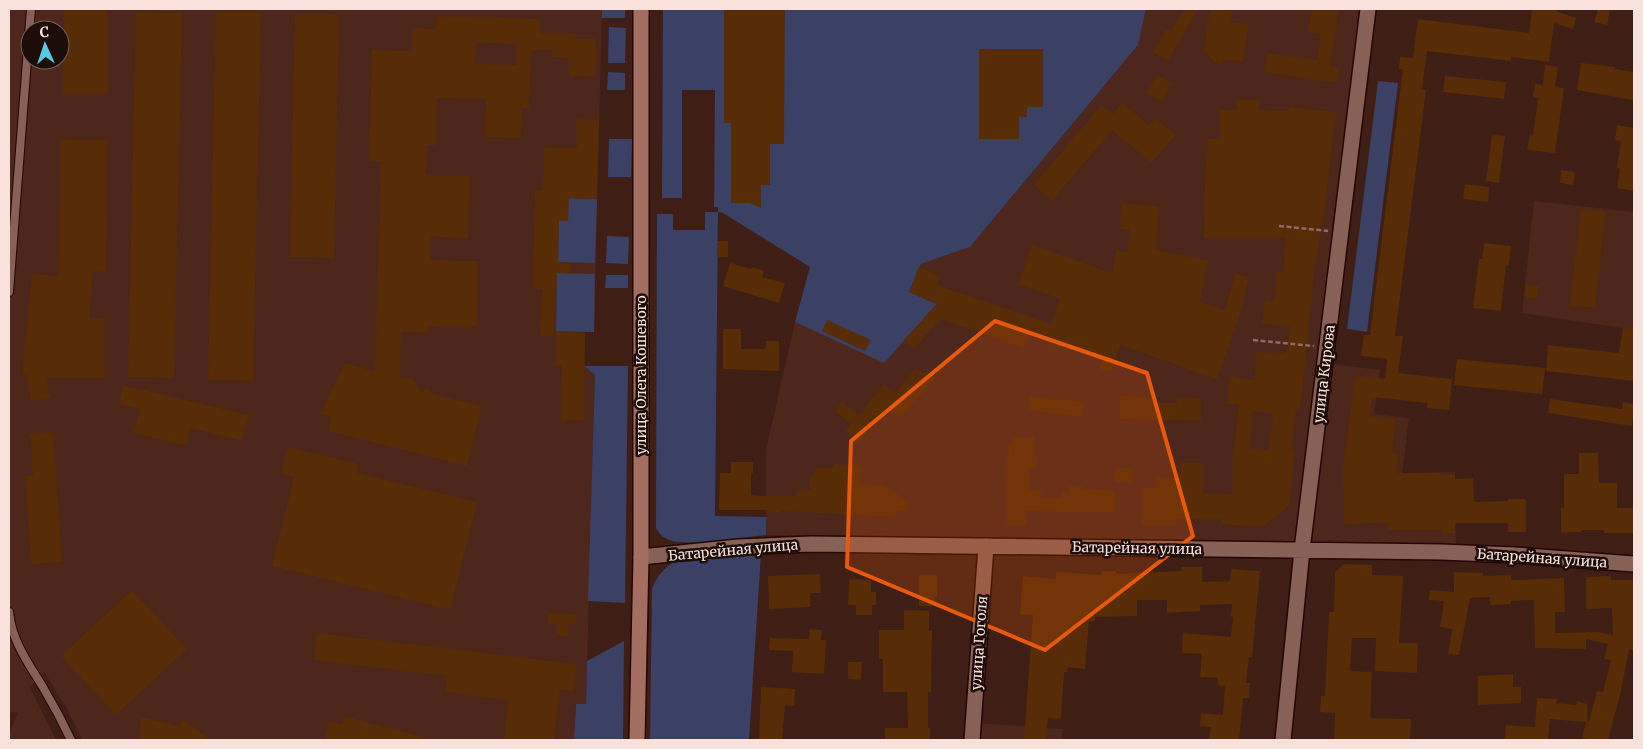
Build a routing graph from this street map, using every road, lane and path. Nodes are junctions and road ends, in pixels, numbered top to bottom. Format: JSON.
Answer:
{"nodes":[{"id":1,"x":31,"y":9,"type":"edge"},
{"id":2,"x":641,"y":9,"type":"edge"},
{"id":3,"x":1368,"y":9,"type":"edge"},
{"id":4,"x":1279,"y":226,"type":"dead end"},
{"id":5,"x":1341,"y":232,"type":"junction"},
{"id":6,"x":9,"y":292,"type":"edge"},
{"id":7,"x":1253,"y":340,"type":"dead end"},
{"id":8,"x":1327,"y":347,"type":"junction"},
{"id":9,"x":986,"y":546,"type":"junction"},
{"id":10,"x":1302,"y":550,"type":"junction"},
{"id":11,"x":641,"y":557,"type":"junction"},
{"id":12,"x":1634,"y":564,"type":"edge"},
{"id":13,"x":9,"y":612,"type":"edge"},
{"id":14,"x":71,"y":740,"type":"edge"},
{"id":15,"x":637,"y":740,"type":"edge"},
{"id":16,"x":972,"y":740,"type":"edge"},
{"id":17,"x":1283,"y":740,"type":"edge"}],
"edges":[{"from":1,"to":6,"type":"lane"},
{"from":2,"to":11,"type":"street","name":"улица Олега Кошевого"},
{"from":3,"to":5,"type":"street","name":"улица Кирова"},
{"from":4,"to":5,"type":"path"},
{"from":5,"to":8,"type":"street","name":"улица Кирова"},
{"from":7,"to":8,"type":"path"},
{"from":8,"to":10,"type":"street","name":"улица Кирова"},
{"from":9,"to":10,"type":"street","name":"Батарейная улица"},
{"from":9,"to":11,"type":"street","name":"Батарейная улица"},
{"from":9,"to":16,"type":"street","name":"улица Гоголя"},
{"from":10,"to":12,"type":"street","name":"Батарейная улица"},
{"from":10,"to":17,"type":"street","name":"улица Кирова"},
{"from":11,"to":15,"type":"street","name":"улица Олега Кошевого"},
{"from":13,"to":14,"type":"lane"}]}
